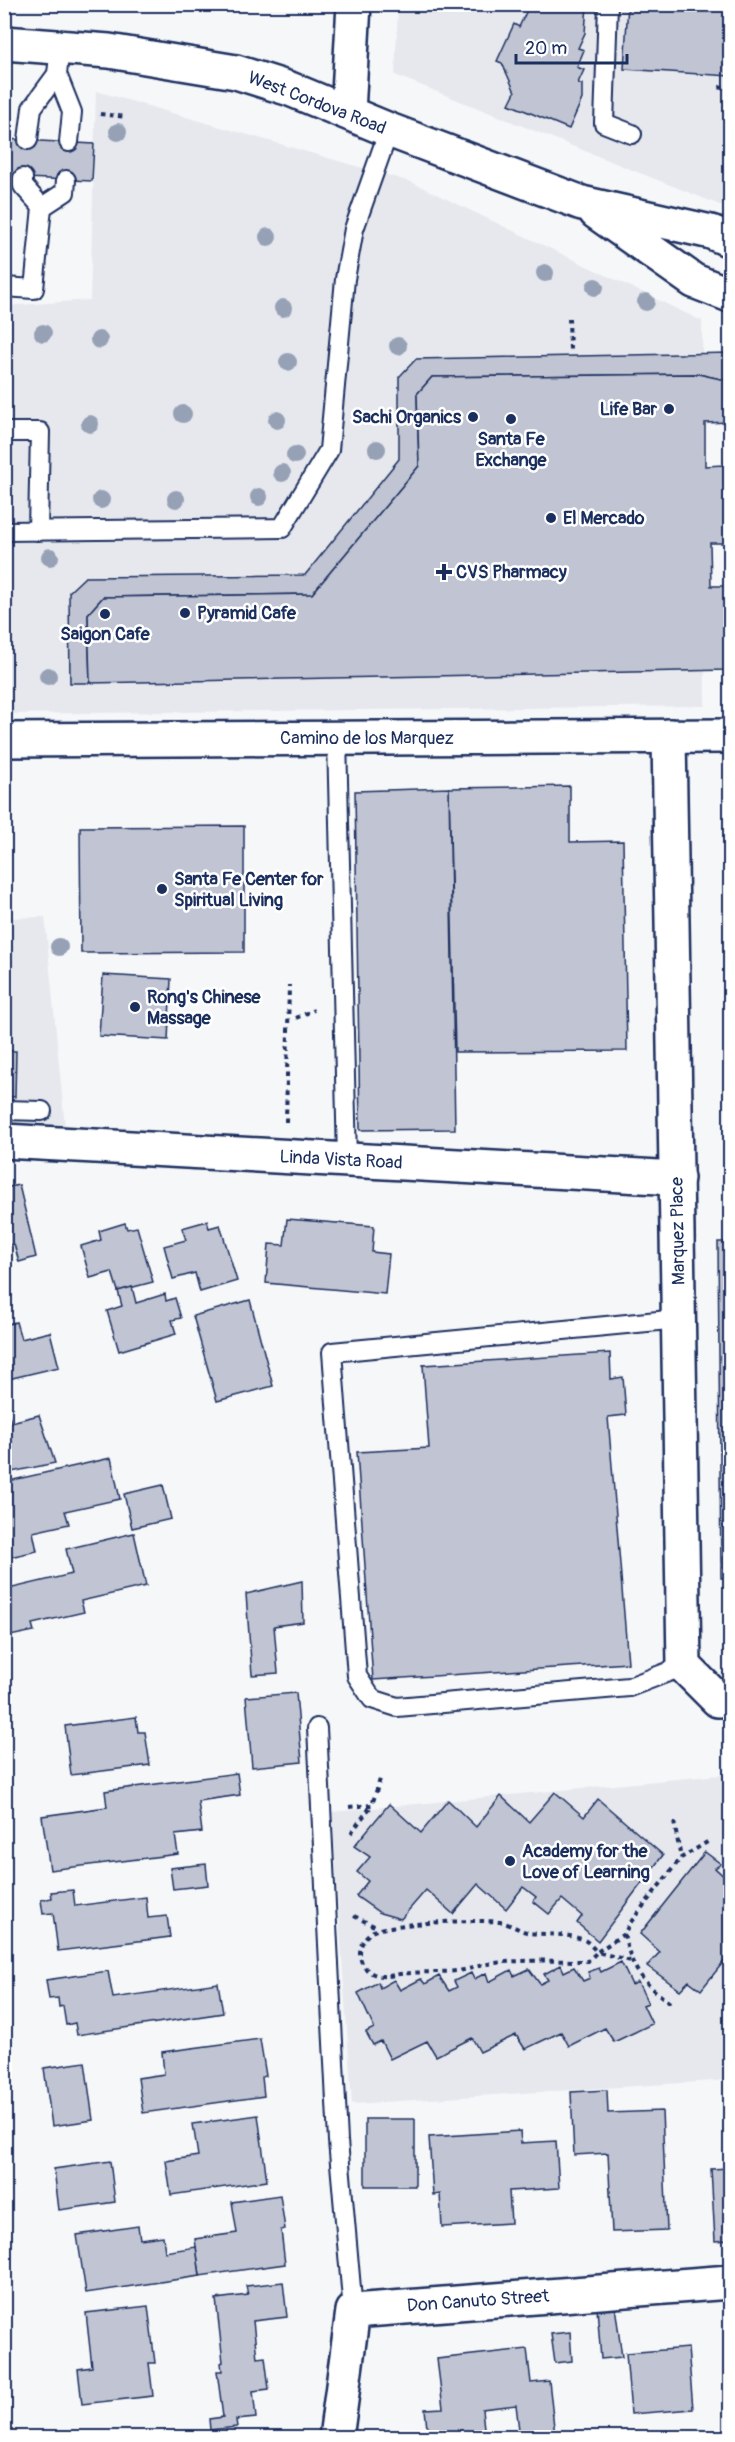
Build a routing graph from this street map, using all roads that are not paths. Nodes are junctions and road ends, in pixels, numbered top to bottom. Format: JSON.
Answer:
{"nodes":[{"id":1,"x":354,"y":4,"type":"edge"},
{"id":2,"x":608,"y":4,"type":"edge"},
{"id":3,"x":4,"y":43,"type":"edge"},
{"id":4,"x":59,"y":61,"type":"junction"},
{"id":5,"x":348,"y":112,"type":"junction"},
{"id":6,"x":389,"y":130,"type":"junction"},
{"id":7,"x":632,"y":135,"type":"dead end"},
{"id":8,"x":28,"y":140,"type":"dead end"},
{"id":9,"x":69,"y":142,"type":"dead end"},
{"id":10,"x":23,"y":178,"type":"dead end"},
{"id":11,"x":66,"y":180,"type":"dead end"},
{"id":12,"x":582,"y":203,"type":"junction"},
{"id":13,"x":42,"y":207,"type":"junction"},
{"id":14,"x":730,"y":240,"type":"edge"},
{"id":15,"x":4,"y":287,"type":"edge"},
{"id":16,"x":730,"y":295,"type":"edge"},
{"id":17,"x":4,"y":432,"type":"edge"},
{"id":18,"x":4,"y":531,"type":"edge"},
{"id":19,"x":38,"y":531,"type":"junction"},
{"id":20,"x":669,"y":736,"type":"junction"},
{"id":21,"x":730,"y":736,"type":"edge"},
{"id":22,"x":337,"y":738,"type":"junction"},
{"id":23,"x":4,"y":740,"type":"edge"},
{"id":24,"x":4,"y":1110,"type":"edge"},
{"id":25,"x":42,"y":1111,"type":"dead end"},
{"id":26,"x":4,"y":1141,"type":"edge"},
{"id":27,"x":347,"y":1160,"type":"junction"},
{"id":28,"x":677,"y":1178,"type":"junction"},
{"id":29,"x":679,"y":1319,"type":"junction"},
{"id":30,"x":684,"y":1666,"type":"junction"},
{"id":31,"x":730,"y":1699,"type":"edge"},
{"id":32,"x":317,"y":1728,"type":"dead end"},
{"id":33,"x":730,"y":2282,"type":"edge"},
{"id":34,"x":353,"y":2311,"type":"junction"},
{"id":35,"x":336,"y":2438,"type":"edge"}],
"edges":[{"from":1,"to":5,"type":"street"},
{"from":2,"to":7,"type":"lane"},
{"from":3,"to":4,"type":"street","name":"West Cordova Road"},
{"from":4,"to":5,"type":"street","name":"West Cordova Road"},
{"from":4,"to":8,"type":"lane"},
{"from":4,"to":9,"type":"lane"},
{"from":5,"to":6,"type":"street","name":"West Cordova Road"},
{"from":6,"to":12,"type":"street","name":"West Cordova Road"},
{"from":6,"to":19,"type":"lane"},
{"from":10,"to":13,"type":"lane"},
{"from":11,"to":13,"type":"lane"},
{"from":12,"to":14,"type":"street","name":"West Cordova Road"},
{"from":12,"to":16,"type":"street","name":"West Cordova Road"},
{"from":13,"to":15,"type":"lane"},
{"from":17,"to":19,"type":"lane"},
{"from":18,"to":19,"type":"lane"},
{"from":20,"to":21,"type":"street","name":"Camino de los Marquez"},
{"from":20,"to":22,"type":"street","name":"Camino de los Marquez"},
{"from":20,"to":28,"type":"street","name":"Marquez Place"},
{"from":22,"to":23,"type":"street","name":"Camino de los Marquez"},
{"from":22,"to":27,"type":"lane"},
{"from":24,"to":25,"type":"lane"},
{"from":26,"to":27,"type":"street","name":"Linda Vista Road"},
{"from":27,"to":28,"type":"street","name":"Linda Vista Road"},
{"from":28,"to":29,"type":"street","name":"Marquez Place"},
{"from":29,"to":30,"type":"street","name":"Marquez Place"},
{"from":29,"to":30,"type":"lane"},
{"from":30,"to":31,"type":"street"},
{"from":32,"to":34,"type":"lane"},
{"from":33,"to":34,"type":"street","name":"Don Canuto Street"},
{"from":34,"to":35,"type":"street"}]}
